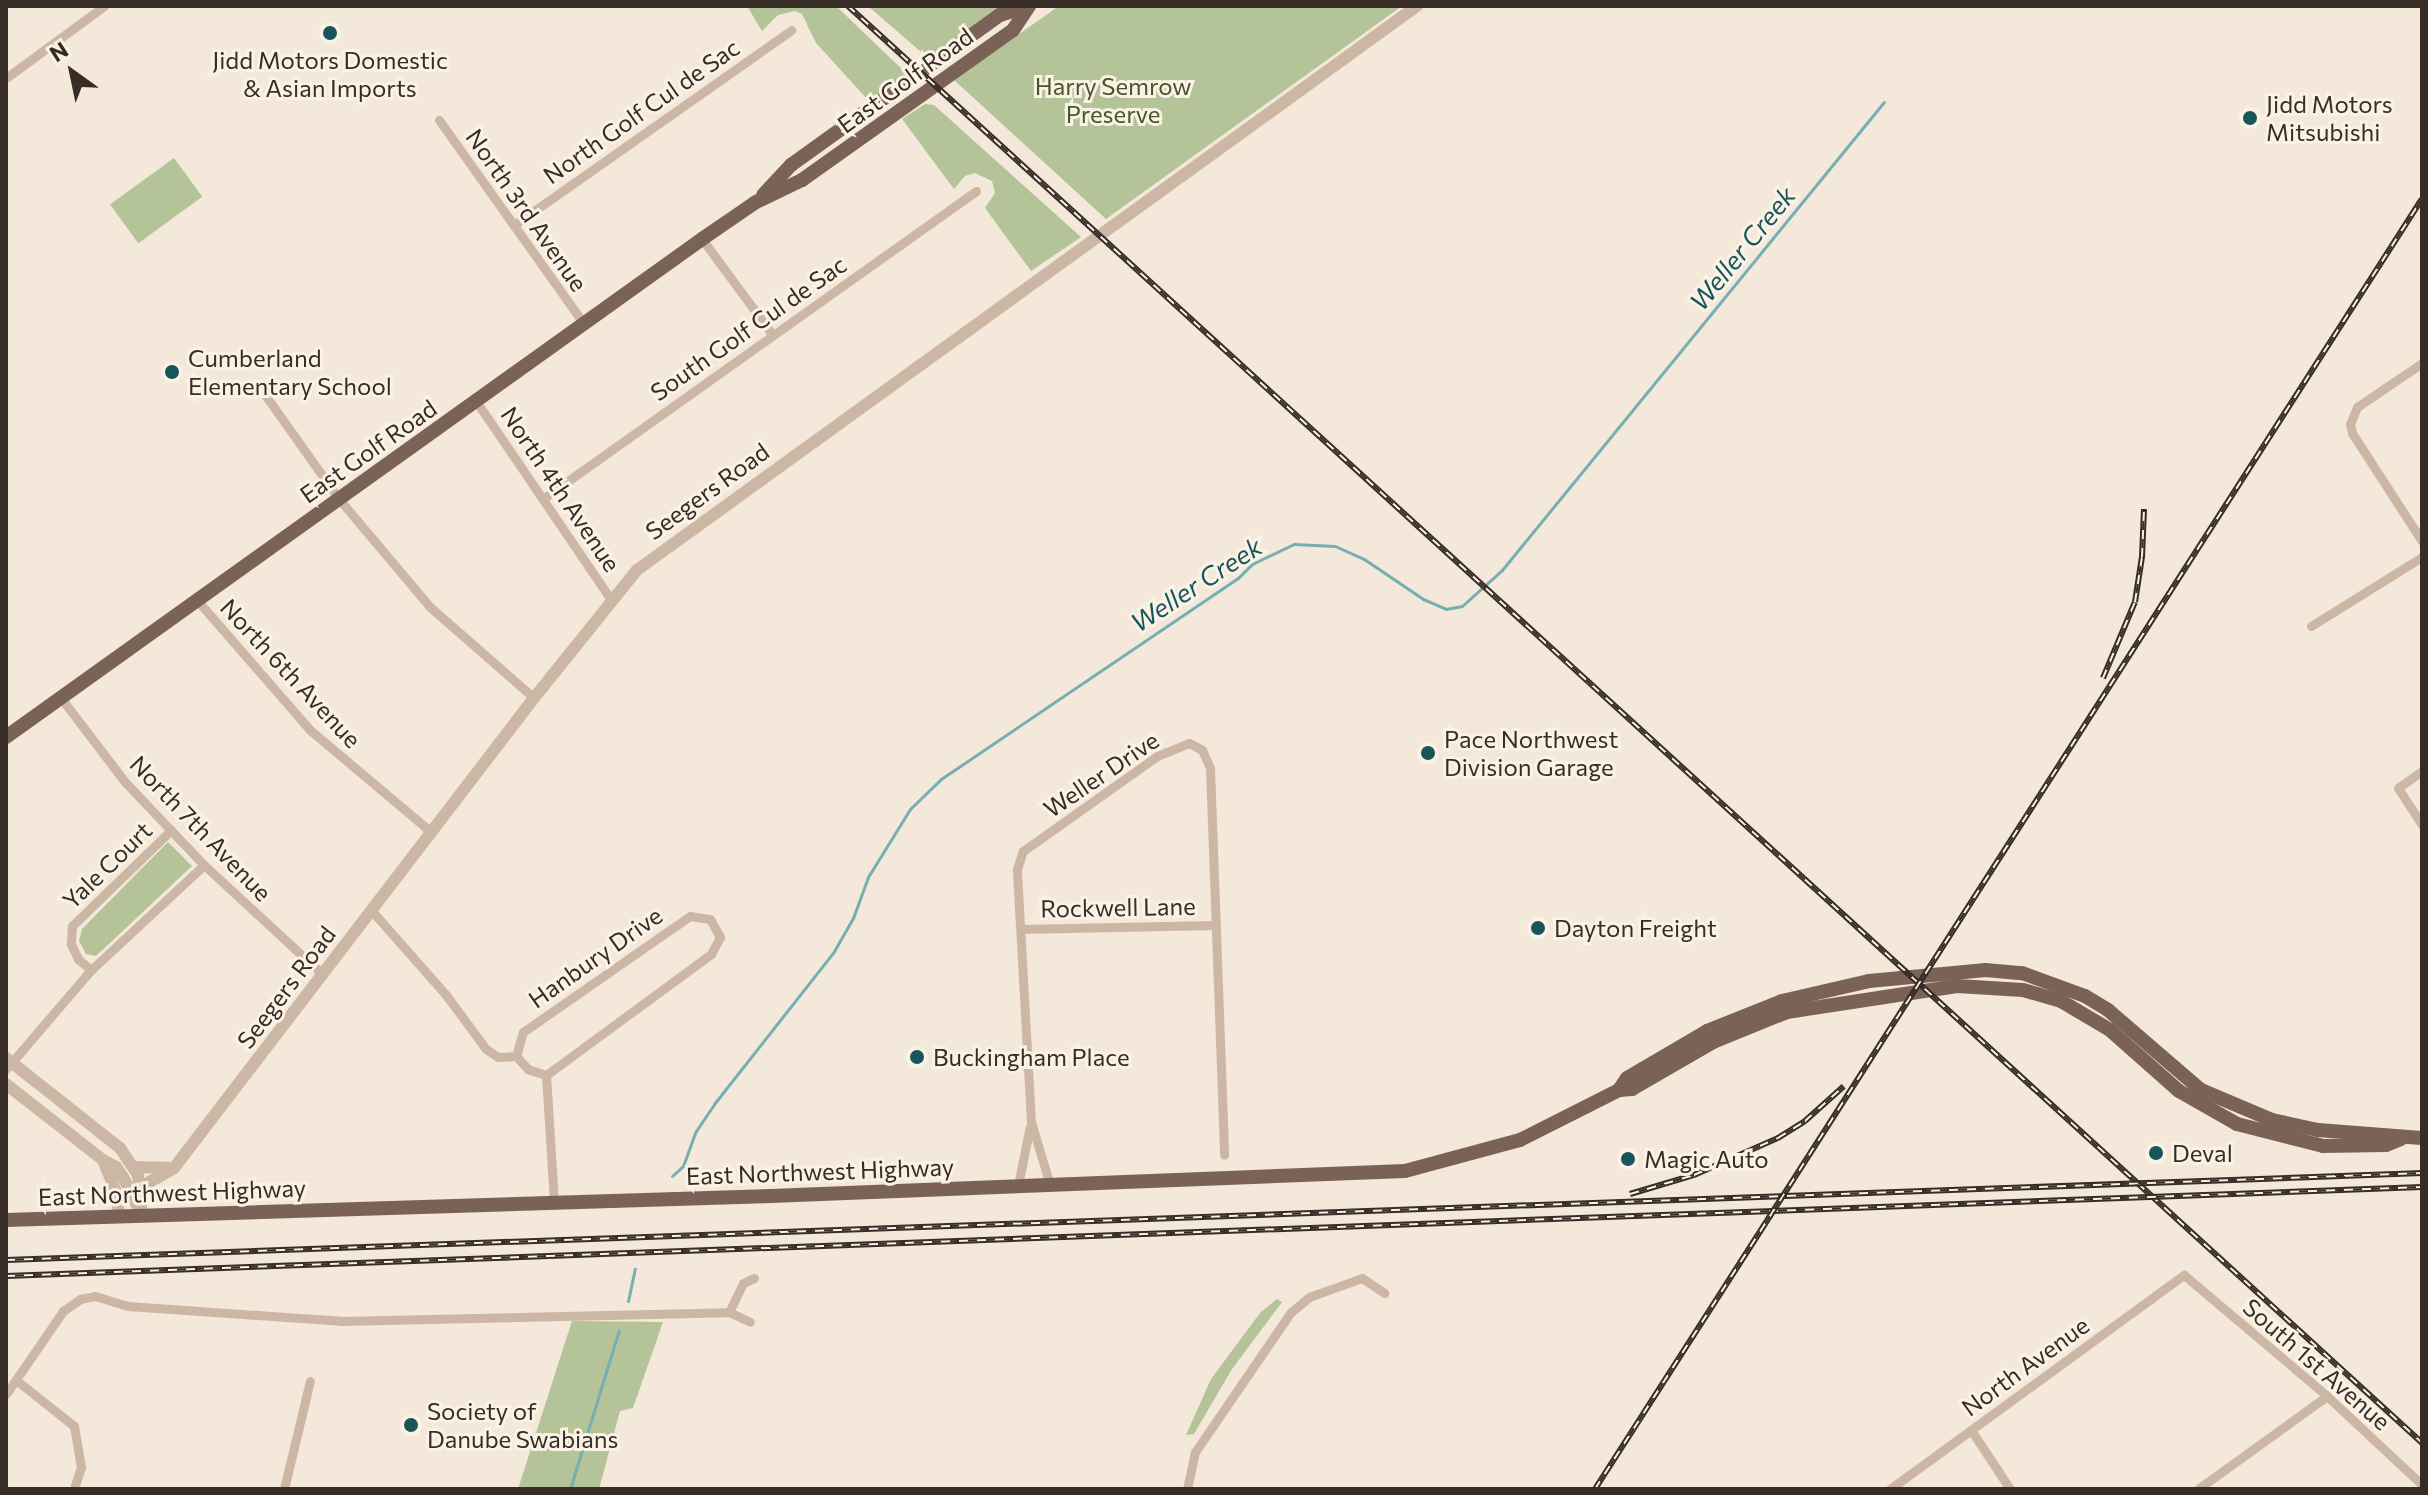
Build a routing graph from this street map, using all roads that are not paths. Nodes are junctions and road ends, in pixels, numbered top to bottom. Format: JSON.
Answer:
{"nodes":[{"id":1,"x":104,"y":6,"type":"edge"},
{"id":2,"x":1028,"y":6,"type":"edge"},
{"id":3,"x":1417,"y":6,"type":"edge"},
{"id":4,"x":791,"y":30,"type":"dead end"},
{"id":5,"x":6,"y":78,"type":"edge"},
{"id":6,"x":439,"y":120,"type":"dead end"},
{"id":7,"x":976,"y":191,"type":"dead end"},
{"id":8,"x":514,"y":225,"type":"junction"},
{"id":9,"x":702,"y":239,"type":"junction"},
{"id":10,"x":583,"y":323,"type":"junction"},
{"id":11,"x":772,"y":334,"type":"junction"},
{"id":12,"x":2422,"y":363,"type":"edge"},
{"id":13,"x":258,"y":385,"type":"dead end"},
{"id":14,"x":476,"y":401,"type":"junction"},
{"id":15,"x":544,"y":498,"type":"junction"},
{"id":16,"x":339,"y":499,"type":"junction"},
{"id":17,"x":2422,"y":541,"type":"edge"},
{"id":18,"x":2422,"y":557,"type":"edge"},
{"id":19,"x":197,"y":600,"type":"junction"},
{"id":20,"x":611,"y":600,"type":"junction"},
{"id":21,"x":2311,"y":626,"type":"dead end"},
{"id":22,"x":61,"y":698,"type":"junction"},
{"id":23,"x":534,"y":698,"type":"junction"},
{"id":24,"x":6,"y":737,"type":"edge"},
{"id":25,"x":2422,"y":771,"type":"edge"},
{"id":26,"x":2422,"y":825,"type":"edge"},
{"id":27,"x":171,"y":830,"type":"junction"},
{"id":28,"x":431,"y":832,"type":"junction"},
{"id":29,"x":204,"y":865,"type":"junction"},
{"id":30,"x":372,"y":911,"type":"junction"},
{"id":31,"x":1216,"y":925,"type":"junction"},
{"id":32,"x":1021,"y":929,"type":"junction"},
{"id":33,"x":91,"y":970,"type":"junction"},
{"id":34,"x":323,"y":975,"type":"junction"},
{"id":35,"x":516,"y":1056,"type":"junction"},
{"id":36,"x":8,"y":1063,"type":"edge"},
{"id":37,"x":546,"y":1075,"type":"junction"},
{"id":38,"x":6,"y":1084,"type":"edge"},
{"id":39,"x":1031,"y":1122,"type":"junction"},
{"id":40,"x":2422,"y":1138,"type":"edge"},
{"id":41,"x":1224,"y":1155,"type":"dead end"},
{"id":42,"x":103,"y":1160,"type":"junction"},
{"id":43,"x":133,"y":1167,"type":"junction"},
{"id":44,"x":174,"y":1168,"type":"junction"},
{"id":45,"x":1018,"y":1185,"type":"junction"},
{"id":46,"x":1050,"y":1185,"type":"junction"},
{"id":47,"x":139,"y":1188,"type":"junction"},
{"id":48,"x":554,"y":1201,"type":"junction"},
{"id":49,"x":142,"y":1215,"type":"junction"},
{"id":50,"x":119,"y":1216,"type":"junction"},
{"id":51,"x":6,"y":1220,"type":"edge"},
{"id":52,"x":2184,"y":1275,"type":"joint"},
{"id":53,"x":754,"y":1278,"type":"dead end"},
{"id":54,"x":1384,"y":1293,"type":"dead end"},
{"id":55,"x":729,"y":1312,"type":"junction"},
{"id":56,"x":750,"y":1322,"type":"dead end"},
{"id":57,"x":16,"y":1380,"type":"junction"},
{"id":58,"x":310,"y":1381,"type":"dead end"},
{"id":59,"x":6,"y":1394,"type":"edge"},
{"id":60,"x":2327,"y":1396,"type":"junction"},
{"id":61,"x":1971,"y":1430,"type":"junction"},
{"id":62,"x":2422,"y":1485,"type":"edge"},
{"id":63,"x":74,"y":1489,"type":"edge"},
{"id":64,"x":284,"y":1489,"type":"edge"},
{"id":65,"x":1187,"y":1489,"type":"edge"},
{"id":66,"x":1890,"y":1489,"type":"edge"},
{"id":67,"x":2010,"y":1489,"type":"edge"},
{"id":68,"x":2198,"y":1489,"type":"edge"}],
"edges":[{"from":1,"to":5,"type":"street"},
{"from":2,"to":9,"type":"main road","name":"East Golf Road"},
{"from":3,"to":20,"type":"street","name":"Seegers Road"},
{"from":4,"to":8,"type":"street","name":"North Golf Cul de Sac"},
{"from":6,"to":8,"type":"street","name":"North 3rd Avenue"},
{"from":7,"to":11,"type":"street","name":"South Golf Cul de Sac"},
{"from":8,"to":10,"type":"street","name":"North 3rd Avenue"},
{"from":9,"to":10,"type":"main road","name":"East Golf Road"},
{"from":9,"to":11,"type":"street"},
{"from":10,"to":14,"type":"main road","name":"East Golf Road"},
{"from":11,"to":15,"type":"street","name":"South Golf Cul de Sac"},
{"from":12,"to":17,"type":"street"},
{"from":13,"to":16,"type":"street"},
{"from":14,"to":15,"type":"street","name":"North 4th Avenue"},
{"from":14,"to":16,"type":"main road","name":"East Golf Road"},
{"from":15,"to":20,"type":"street","name":"North 4th Avenue"},
{"from":16,"to":19,"type":"main road","name":"East Golf Road"},
{"from":16,"to":23,"type":"street"},
{"from":18,"to":21,"type":"street"},
{"from":19,"to":22,"type":"main road","name":"East Golf Road"},
{"from":19,"to":28,"type":"street","name":"North 6th Avenue"},
{"from":20,"to":23,"type":"street","name":"Seegers Road"},
{"from":22,"to":24,"type":"main road","name":"East Golf Road"},
{"from":22,"to":27,"type":"street","name":"North 7th Avenue"},
{"from":23,"to":28,"type":"street","name":"Seegers Road"},
{"from":25,"to":26,"type":"street"},
{"from":27,"to":29,"type":"street","name":"North 7th Avenue"},
{"from":27,"to":33,"type":"street","name":"Yale Court"},
{"from":28,"to":30,"type":"street","name":"Seegers Road"},
{"from":29,"to":33,"type":"street"},
{"from":29,"to":34,"type":"street","name":"North 7th Avenue"},
{"from":30,"to":34,"type":"street","name":"Seegers Road"},
{"from":30,"to":35,"type":"street"},
{"from":31,"to":32,"type":"street","name":"Rockwell Lane"},
{"from":31,"to":32,"type":"street","name":"Weller Drive"},
{"from":31,"to":41,"type":"street"},
{"from":32,"to":39,"type":"street"},
{"from":33,"to":36,"type":"street"},
{"from":34,"to":44,"type":"street","name":"Seegers Road"},
{"from":35,"to":37,"type":"street"},
{"from":35,"to":37,"type":"street","name":"Hanbury Drive"},
{"from":36,"to":43,"type":"street"},
{"from":37,"to":48,"type":"street"},
{"from":38,"to":42,"type":"street"},
{"from":39,"to":45,"type":"street"},
{"from":39,"to":46,"type":"street"},
{"from":40,"to":46,"type":"main road","name":"East Northwest Highway"},
{"from":42,"to":49,"type":"street"},
{"from":42,"to":50,"type":"street"},
{"from":43,"to":44,"type":"street"},
{"from":43,"to":47,"type":"street"},
{"from":44,"to":47,"type":"street","name":"Seegers Road"},
{"from":45,"to":46,"type":"main road","name":"East Northwest Highway"},
{"from":45,"to":48,"type":"main road","name":"East Northwest Highway"},
{"from":47,"to":49,"type":"street"},
{"from":48,"to":49,"type":"main road","name":"East Northwest Highway"},
{"from":49,"to":50,"type":"main road","name":"East Northwest Highway"},
{"from":50,"to":51,"type":"main road","name":"East Northwest Highway"},
{"from":52,"to":60,"type":"street","name":"South 1st Avenue"},
{"from":52,"to":61,"type":"street","name":"North Avenue"},
{"from":53,"to":55,"type":"street"},
{"from":54,"to":65,"type":"street"},
{"from":55,"to":56,"type":"street"},
{"from":55,"to":57,"type":"street"},
{"from":57,"to":59,"type":"street"},
{"from":57,"to":63,"type":"street"},
{"from":58,"to":64,"type":"street"},
{"from":60,"to":62,"type":"street","name":"South 1st Avenue"},
{"from":60,"to":68,"type":"street"},
{"from":61,"to":66,"type":"street","name":"North Avenue"},
{"from":61,"to":67,"type":"street"}]}
